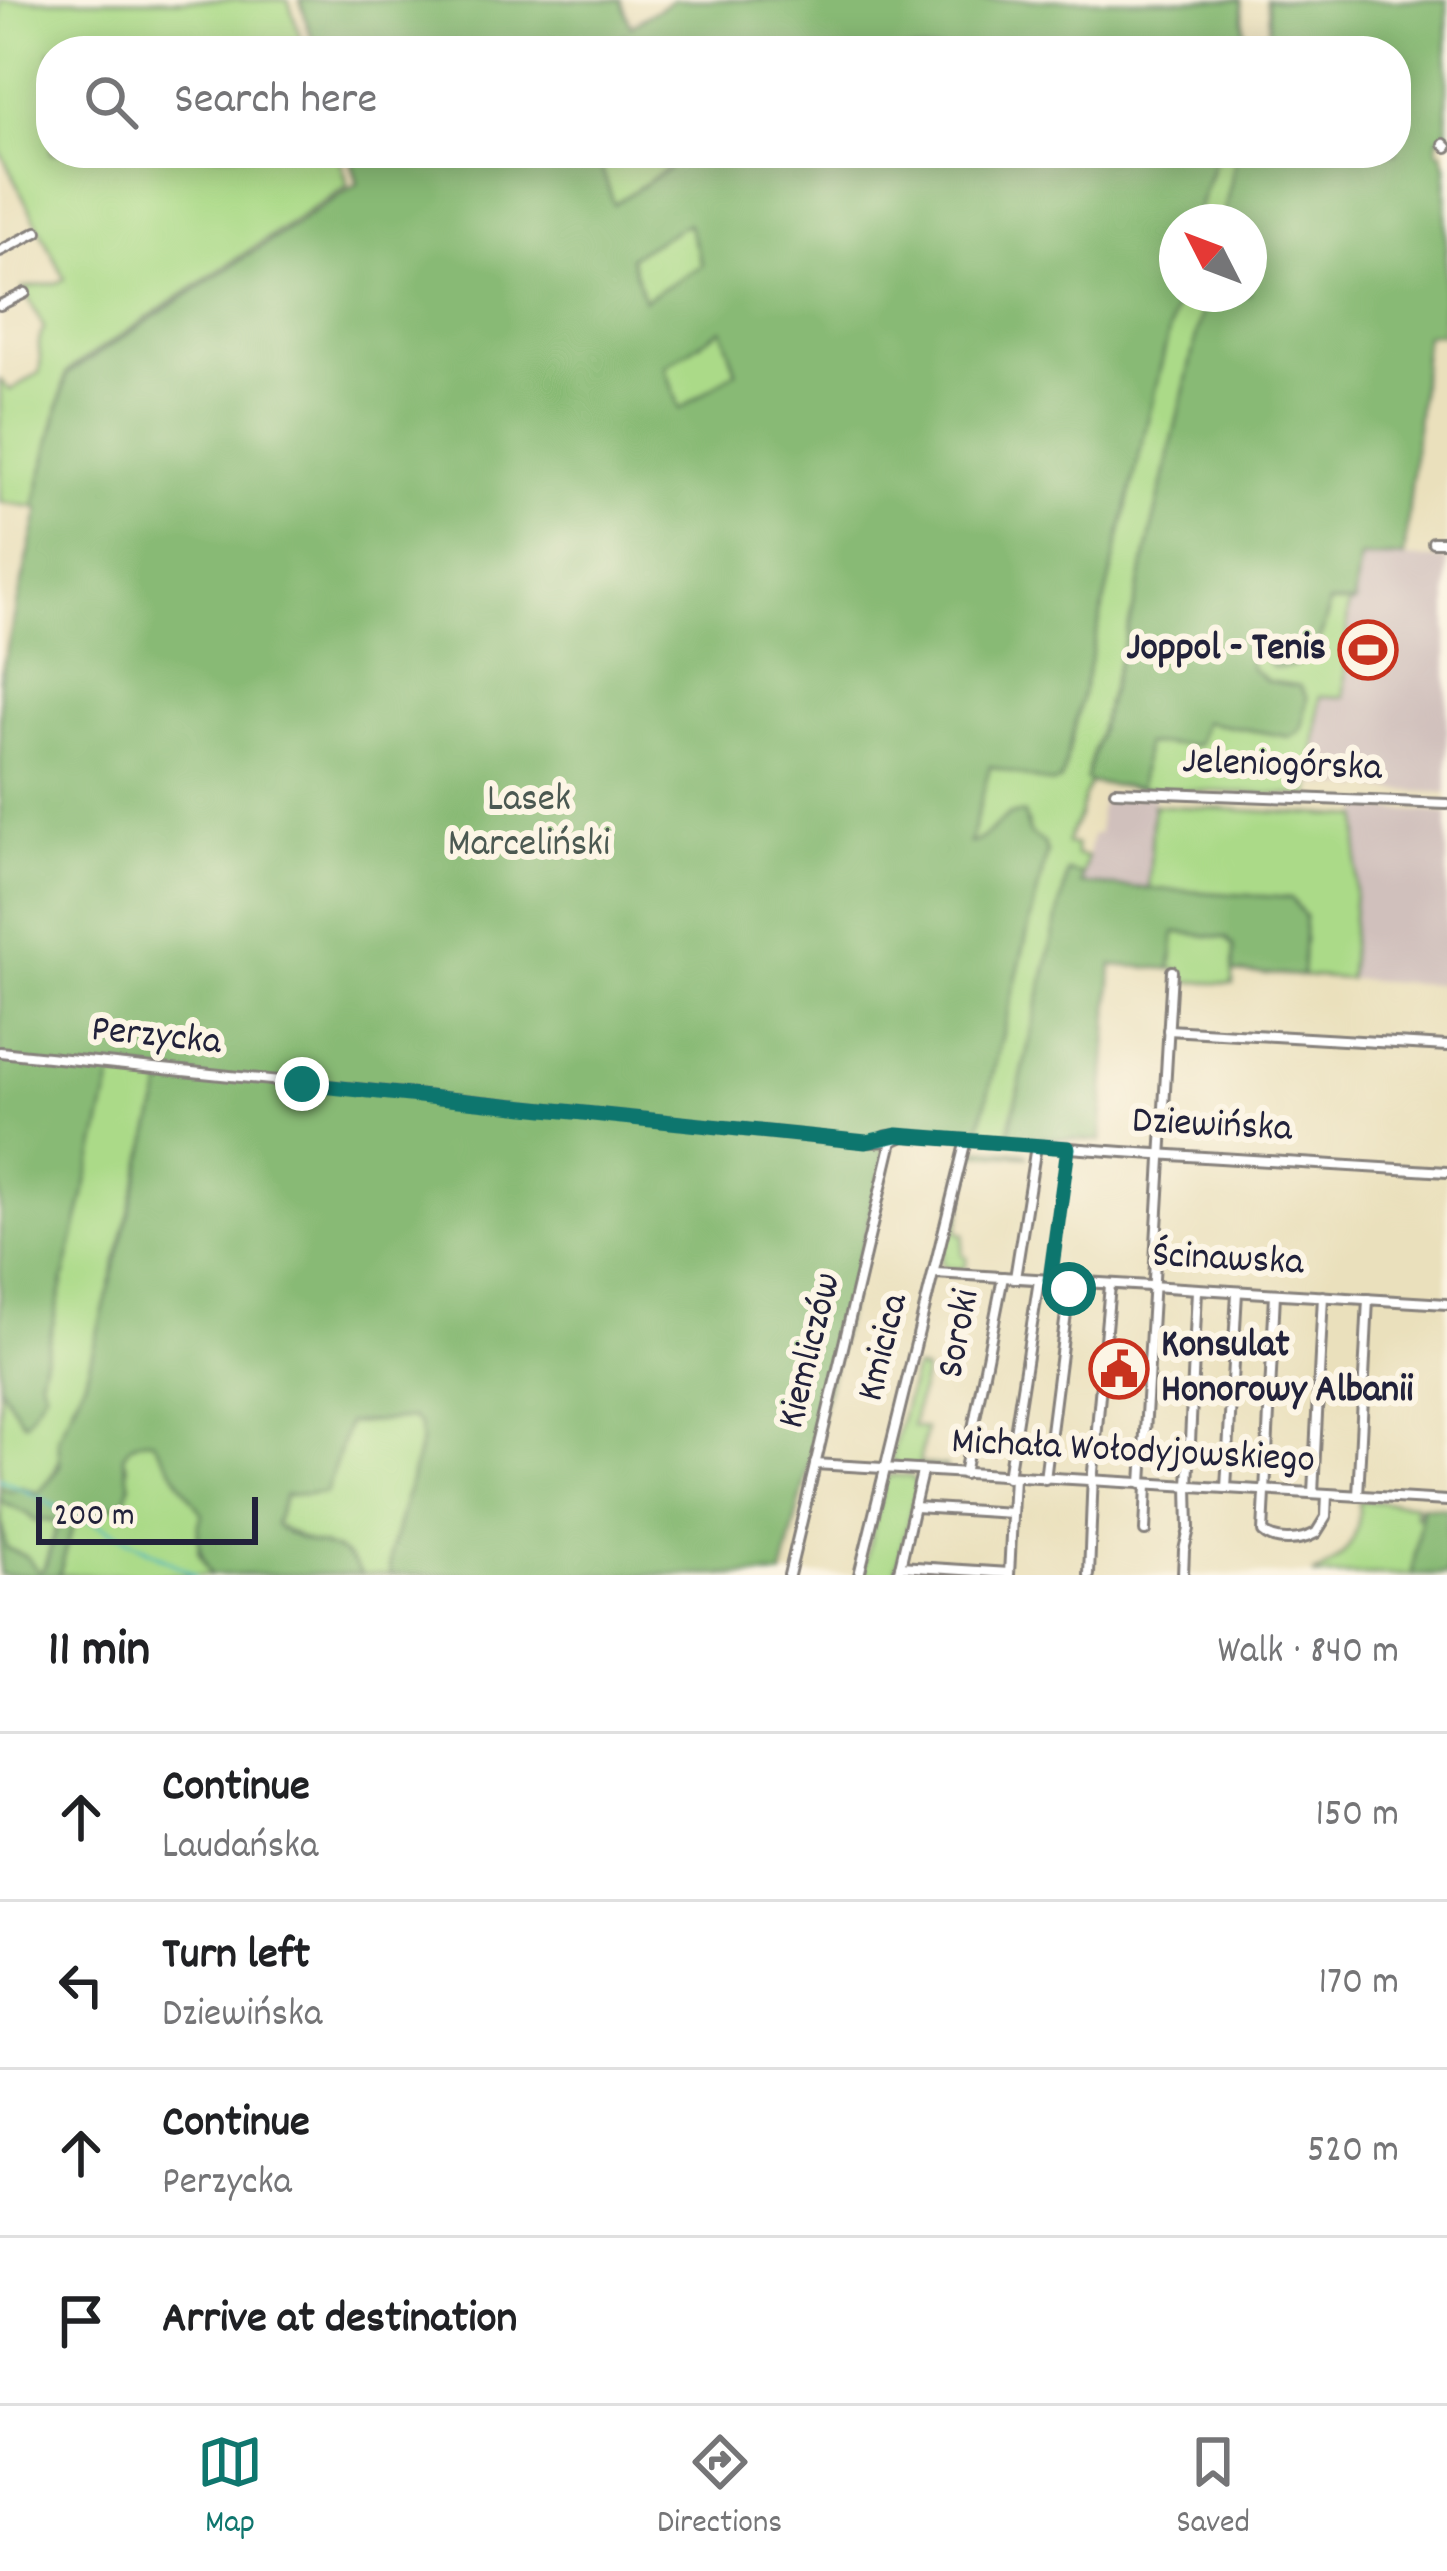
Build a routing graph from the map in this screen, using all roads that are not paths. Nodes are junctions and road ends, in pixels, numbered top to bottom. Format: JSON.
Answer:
{"nodes":[{"id":1,"x":37,"y":232,"type":"dead end"},
{"id":2,"x":0,"y":251,"type":"edge"},
{"id":3,"x":25,"y":293,"type":"dead end"},
{"id":4,"x":0,"y":305,"type":"edge"},
{"id":5,"x":1433,"y":542,"type":"dead end"},
{"id":6,"x":1447,"y":542,"type":"edge"},
{"id":7,"x":1115,"y":791,"type":"dead end"},
{"id":8,"x":1447,"y":804,"type":"edge"},
{"id":9,"x":1172,"y":971,"type":"dead end"},
{"id":10,"x":1168,"y":1030,"type":"junction"},
{"id":11,"x":1447,"y":1046,"type":"edge"},
{"id":12,"x":0,"y":1052,"type":"edge"},
{"id":13,"x":897,"y":1139,"type":"junction"},
{"id":14,"x":966,"y":1140,"type":"junction"},
{"id":15,"x":878,"y":1141,"type":"joint"},
{"id":16,"x":1036,"y":1146,"type":"junction"},
{"id":17,"x":1068,"y":1148,"type":"junction"},
{"id":18,"x":1161,"y":1155,"type":"junction"},
{"id":19,"x":1447,"y":1172,"type":"edge"},
{"id":20,"x":935,"y":1273,"type":"junction"},
{"id":21,"x":1003,"y":1277,"type":"junction"},
{"id":22,"x":1015,"y":1278,"type":"junction"},
{"id":23,"x":1044,"y":1280,"type":"junction"},
{"id":24,"x":1070,"y":1282,"type":"junction"},
{"id":25,"x":1110,"y":1285,"type":"junction"},
{"id":26,"x":1153,"y":1287,"type":"junction"},
{"id":27,"x":1197,"y":1290,"type":"junction"},
{"id":28,"x":1237,"y":1292,"type":"junction"},
{"id":29,"x":1275,"y":1294,"type":"junction"},
{"id":30,"x":1323,"y":1296,"type":"junction"},
{"id":31,"x":1368,"y":1299,"type":"junction"},
{"id":32,"x":1447,"y":1304,"type":"edge"},
{"id":33,"x":815,"y":1464,"type":"junction"},
{"id":34,"x":884,"y":1469,"type":"junction"},
{"id":35,"x":922,"y":1472,"type":"junction"},
{"id":36,"x":964,"y":1474,"type":"junction"},
{"id":37,"x":1011,"y":1477,"type":"junction"},
{"id":38,"x":1046,"y":1479,"type":"junction"},
{"id":39,"x":1093,"y":1481,"type":"junction"},
{"id":40,"x":1145,"y":1484,"type":"junction"},
{"id":41,"x":1188,"y":1486,"type":"junction"},
{"id":42,"x":1226,"y":1488,"type":"junction"},
{"id":43,"x":1264,"y":1491,"type":"junction"},
{"id":44,"x":1313,"y":1493,"type":"junction"},
{"id":45,"x":1327,"y":1494,"type":"junction"},
{"id":46,"x":1358,"y":1496,"type":"junction"},
{"id":47,"x":1447,"y":1501,"type":"edge"},
{"id":48,"x":915,"y":1507,"type":"junction"},
{"id":49,"x":1012,"y":1513,"type":"junction"},
{"id":50,"x":1145,"y":1531,"type":"dead end"},
{"id":51,"x":899,"y":1571,"type":"edge"},
{"id":52,"x":859,"y":1572,"type":"edge"},
{"id":53,"x":1009,"y":1574,"type":"edge"},
{"id":54,"x":789,"y":1575,"type":"edge"},
{"id":55,"x":1089,"y":1575,"type":"edge"},
{"id":56,"x":1183,"y":1575,"type":"edge"}],
"edges":[{"from":1,"to":2,"type":"street"},
{"from":3,"to":4,"type":"street"},
{"from":5,"to":6,"type":"street"},
{"from":7,"to":8,"type":"street","name":"Jeleniogórska"},
{"from":9,"to":10,"type":"street"},
{"from":10,"to":11,"type":"street"},
{"from":10,"to":18,"type":"street"},
{"from":12,"to":15,"type":"street","name":"Perzycka"},
{"from":13,"to":14,"type":"street","name":"Dziewińska"},
{"from":13,"to":15,"type":"street","name":"Dziewińska"},
{"from":13,"to":33,"type":"street","name":"Kiemliczów"},
{"from":14,"to":16,"type":"street","name":"Dziewińska"},
{"from":14,"to":20,"type":"street","name":"Kmicica"},
{"from":16,"to":17,"type":"street","name":"Dziewińska"},
{"from":16,"to":22,"type":"street"},
{"from":17,"to":18,"type":"street","name":"Dziewińska"},
{"from":17,"to":23,"type":"street"},
{"from":18,"to":19,"type":"street","name":"Dziewińska"},
{"from":18,"to":26,"type":"street"},
{"from":20,"to":21,"type":"street","name":"Ścinawska"},
{"from":20,"to":34,"type":"street","name":"Kmicica"},
{"from":21,"to":22,"type":"street","name":"Ścinawska"},
{"from":21,"to":36,"type":"street","name":"Soroki"},
{"from":22,"to":23,"type":"street","name":"Ścinawska"},
{"from":23,"to":24,"type":"street","name":"Ścinawska"},
{"from":23,"to":37,"type":"street"},
{"from":24,"to":25,"type":"street","name":"Ścinawska"},
{"from":24,"to":38,"type":"street"},
{"from":25,"to":26,"type":"street","name":"Ścinawska"},
{"from":25,"to":39,"type":"street"},
{"from":26,"to":27,"type":"street","name":"Ścinawska"},
{"from":26,"to":40,"type":"street"},
{"from":27,"to":28,"type":"street","name":"Ścinawska"},
{"from":27,"to":41,"type":"street"},
{"from":28,"to":29,"type":"street","name":"Ścinawska"},
{"from":28,"to":42,"type":"street"},
{"from":29,"to":30,"type":"street","name":"Ścinawska"},
{"from":29,"to":43,"type":"street"},
{"from":30,"to":31,"type":"street","name":"Ścinawska"},
{"from":30,"to":44,"type":"street"},
{"from":31,"to":32,"type":"street","name":"Ścinawska"},
{"from":31,"to":46,"type":"street"},
{"from":33,"to":34,"type":"street","name":"Michała Wołodyjowskiego"},
{"from":33,"to":54,"type":"street","name":"Kiemliczów"},
{"from":34,"to":35,"type":"street","name":"Michała Wołodyjowskiego"},
{"from":34,"to":52,"type":"street","name":"Kmicica"},
{"from":35,"to":36,"type":"street","name":"Michała Wołodyjowskiego"},
{"from":35,"to":48,"type":"street"},
{"from":36,"to":37,"type":"street","name":"Michała Wołodyjowskiego"},
{"from":37,"to":38,"type":"street","name":"Michała Wołodyjowskiego"},
{"from":37,"to":49,"type":"street"},
{"from":38,"to":39,"type":"street","name":"Michała Wołodyjowskiego"},
{"from":39,"to":40,"type":"street","name":"Michała Wołodyjowskiego"},
{"from":39,"to":55,"type":"street"},
{"from":40,"to":41,"type":"street","name":"Michała Wołodyjowskiego"},
{"from":40,"to":50,"type":"street"},
{"from":41,"to":42,"type":"street","name":"Michała Wołodyjowskiego"},
{"from":41,"to":56,"type":"street"},
{"from":42,"to":43,"type":"street","name":"Michała Wołodyjowskiego"},
{"from":43,"to":44,"type":"street","name":"Michała Wołodyjowskiego"},
{"from":43,"to":45,"type":"street"},
{"from":44,"to":45,"type":"street","name":"Michała Wołodyjowskiego"},
{"from":45,"to":46,"type":"street","name":"Michała Wołodyjowskiego"},
{"from":46,"to":47,"type":"street","name":"Michała Wołodyjowskiego"},
{"from":48,"to":49,"type":"street"},
{"from":48,"to":51,"type":"street"},
{"from":49,"to":53,"type":"street"},
{"from":51,"to":53,"type":"street"}]}
